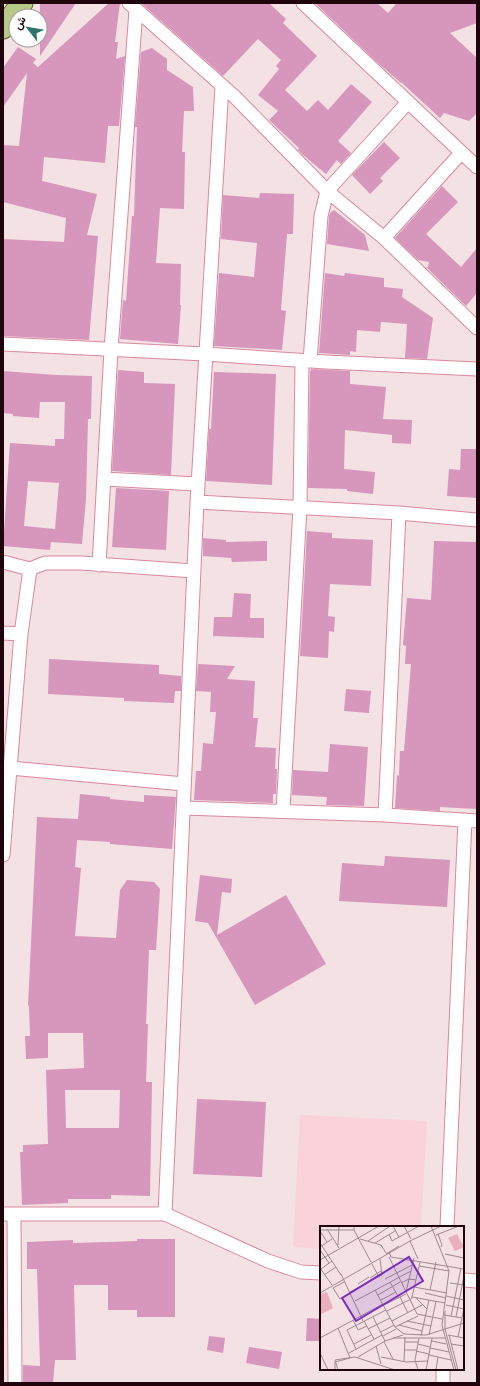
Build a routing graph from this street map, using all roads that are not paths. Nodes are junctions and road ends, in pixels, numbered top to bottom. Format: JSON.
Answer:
{"nodes":[{"id":1,"x":22,"y":3,"type":"edge"},
{"id":2,"x":303,"y":3,"type":"edge"},
{"id":3,"x":132,"y":7,"type":"edge"},
{"id":4,"x":3,"y":28,"type":"edge"},
{"id":5,"x":222,"y":86,"type":"junction"},
{"id":6,"x":408,"y":102,"type":"junction"},
{"id":7,"x":461,"y":152,"type":"junction"},
{"id":8,"x":477,"y":166,"type":"edge"},
{"id":9,"x":327,"y":191,"type":"junction"},
{"id":10,"x":384,"y":238,"type":"junction"},
{"id":11,"x":477,"y":328,"type":"edge"},
{"id":12,"x":3,"y":344,"type":"edge"},
{"id":13,"x":110,"y":350,"type":"junction"},
{"id":14,"x":205,"y":354,"type":"junction"},
{"id":15,"x":306,"y":361,"type":"junction"},
{"id":16,"x":477,"y":369,"type":"edge"},
{"id":17,"x":104,"y":479,"type":"junction"},
{"id":18,"x":198,"y":484,"type":"junction"},
{"id":19,"x":196,"y":502,"type":"junction"},
{"id":20,"x":300,"y":507,"type":"junction"},
{"id":21,"x":399,"y":513,"type":"junction"},
{"id":22,"x":477,"y":520,"type":"edge"},
{"id":23,"x":3,"y":562,"type":"edge"},
{"id":24,"x":99,"y":565,"type":"junction"},
{"id":25,"x":30,"y":569,"type":"junction"},
{"id":26,"x":194,"y":571,"type":"junction"},
{"id":27,"x":3,"y":633,"type":"edge"},
{"id":28,"x":21,"y":634,"type":"junction"},
{"id":29,"x":10,"y":768,"type":"junction"},
{"id":30,"x":6,"y":783,"type":"edge"},
{"id":31,"x":184,"y":784,"type":"junction"},
{"id":32,"x":184,"y":808,"type":"junction"},
{"id":33,"x":283,"y":812,"type":"junction"},
{"id":34,"x":385,"y":815,"type":"junction"},
{"id":35,"x":471,"y":821,"type":"edge"},
{"id":36,"x":3,"y":855,"type":"edge"},
{"id":37,"x":9,"y":1214,"type":"edge"},
{"id":38,"x":165,"y":1214,"type":"junction"},
{"id":39,"x":447,"y":1226,"type":"edge"},
{"id":40,"x":320,"y":1273,"type":"edge"},
{"id":41,"x":464,"y":1280,"type":"edge"},
{"id":42,"x":477,"y":1281,"type":"edge"},
{"id":43,"x":443,"y":1370,"type":"edge"},
{"id":44,"x":15,"y":1383,"type":"edge"},
{"id":45,"x":443,"y":1383,"type":"edge"}],
"edges":[{"from":1,"to":4,"type":"main road"},
{"from":2,"to":6,"type":"street"},
{"from":3,"to":5,"type":"street"},
{"from":3,"to":13,"type":"street"},
{"from":5,"to":9,"type":"street"},
{"from":5,"to":14,"type":"street"},
{"from":6,"to":7,"type":"street"},
{"from":6,"to":9,"type":"street"},
{"from":7,"to":8,"type":"street"},
{"from":7,"to":10,"type":"street"},
{"from":9,"to":10,"type":"street"},
{"from":9,"to":15,"type":"street"},
{"from":10,"to":11,"type":"street"},
{"from":12,"to":13,"type":"street"},
{"from":13,"to":14,"type":"street"},
{"from":13,"to":17,"type":"street"},
{"from":14,"to":15,"type":"street"},
{"from":14,"to":18,"type":"street"},
{"from":15,"to":16,"type":"street"},
{"from":15,"to":20,"type":"street"},
{"from":17,"to":18,"type":"street"},
{"from":17,"to":24,"type":"street"},
{"from":18,"to":19,"type":"street"},
{"from":19,"to":20,"type":"street"},
{"from":19,"to":26,"type":"street"},
{"from":20,"to":21,"type":"street"},
{"from":20,"to":33,"type":"street"},
{"from":21,"to":22,"type":"street"},
{"from":21,"to":34,"type":"street"},
{"from":23,"to":25,"type":"street"},
{"from":24,"to":25,"type":"street"},
{"from":24,"to":26,"type":"street"},
{"from":25,"to":28,"type":"street"},
{"from":26,"to":31,"type":"street"},
{"from":27,"to":28,"type":"street"},
{"from":28,"to":29,"type":"street"},
{"from":29,"to":30,"type":"street"},
{"from":29,"to":31,"type":"street"},
{"from":30,"to":36,"type":"street"},
{"from":31,"to":32,"type":"street"},
{"from":32,"to":33,"type":"street"},
{"from":32,"to":38,"type":"street"},
{"from":33,"to":34,"type":"street"},
{"from":34,"to":35,"type":"street"},
{"from":35,"to":39,"type":"street"},
{"from":37,"to":38,"type":"street"},
{"from":37,"to":44,"type":"street"},
{"from":38,"to":40,"type":"street"},
{"from":41,"to":42,"type":"street"},
{"from":43,"to":45,"type":"street"}]}
